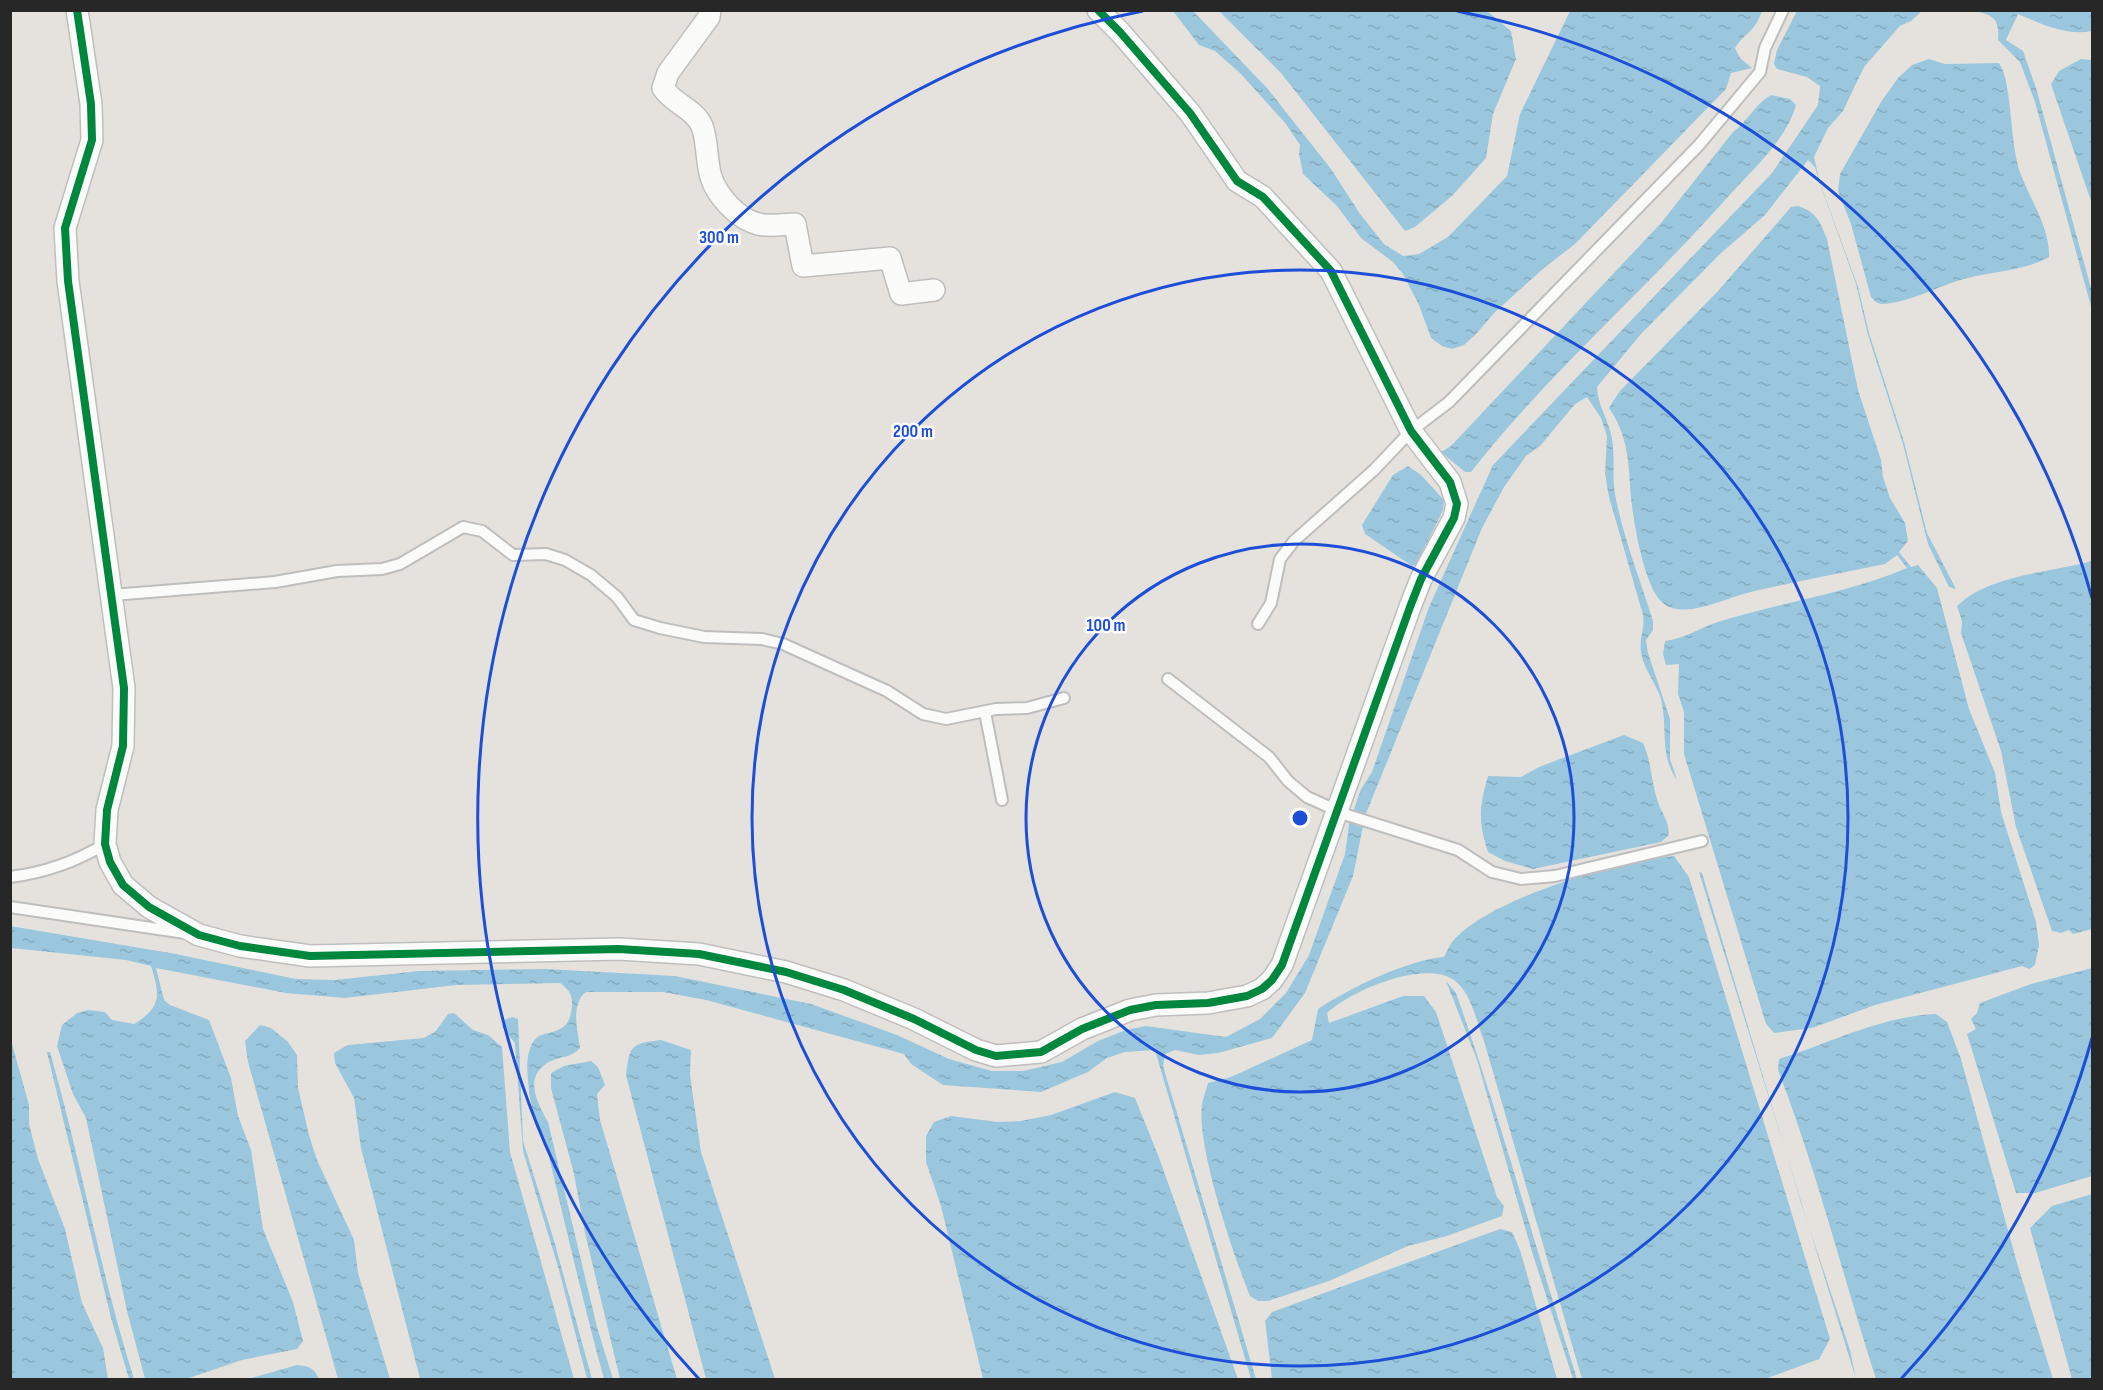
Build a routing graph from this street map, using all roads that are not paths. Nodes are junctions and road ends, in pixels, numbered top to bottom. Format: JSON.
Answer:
{"nodes":[{"id":1,"x":77,"y":10,"type":"edge"},
{"id":2,"x":710,"y":10,"type":"edge"},
{"id":3,"x":1098,"y":10,"type":"edge"},
{"id":4,"x":1783,"y":10,"type":"edge"},
{"id":5,"x":934,"y":290,"type":"dead end"},
{"id":6,"x":1411,"y":431,"type":"junction"},
{"id":7,"x":112,"y":595,"type":"junction"},
{"id":8,"x":1258,"y":624,"type":"dead end"},
{"id":9,"x":1168,"y":679,"type":"dead end"},
{"id":10,"x":1064,"y":698,"type":"dead end"},
{"id":11,"x":985,"y":712,"type":"junction"},
{"id":12,"x":1002,"y":800,"type":"dead end"},
{"id":13,"x":1342,"y":813,"type":"junction"},
{"id":14,"x":1702,"y":841,"type":"dead end"},
{"id":15,"x":105,"y":844,"type":"junction"},
{"id":16,"x":10,"y":877,"type":"edge"},
{"id":17,"x":10,"y":907,"type":"edge"},
{"id":18,"x":199,"y":935,"type":"junction"}],
"edges":[{"from":1,"to":7,"type":"street"},
{"from":2,"to":5,"type":"street"},
{"from":3,"to":6,"type":"street"},
{"from":4,"to":6,"type":"lane"},
{"from":6,"to":8,"type":"lane"},
{"from":6,"to":13,"type":"street"},
{"from":7,"to":11,"type":"lane"},
{"from":7,"to":15,"type":"street"},
{"from":9,"to":13,"type":"lane"},
{"from":10,"to":11,"type":"lane"},
{"from":11,"to":12,"type":"lane"},
{"from":13,"to":14,"type":"lane"},
{"from":13,"to":18,"type":"street"},
{"from":15,"to":16,"type":"lane"},
{"from":15,"to":18,"type":"street"},
{"from":17,"to":18,"type":"lane"}]}
